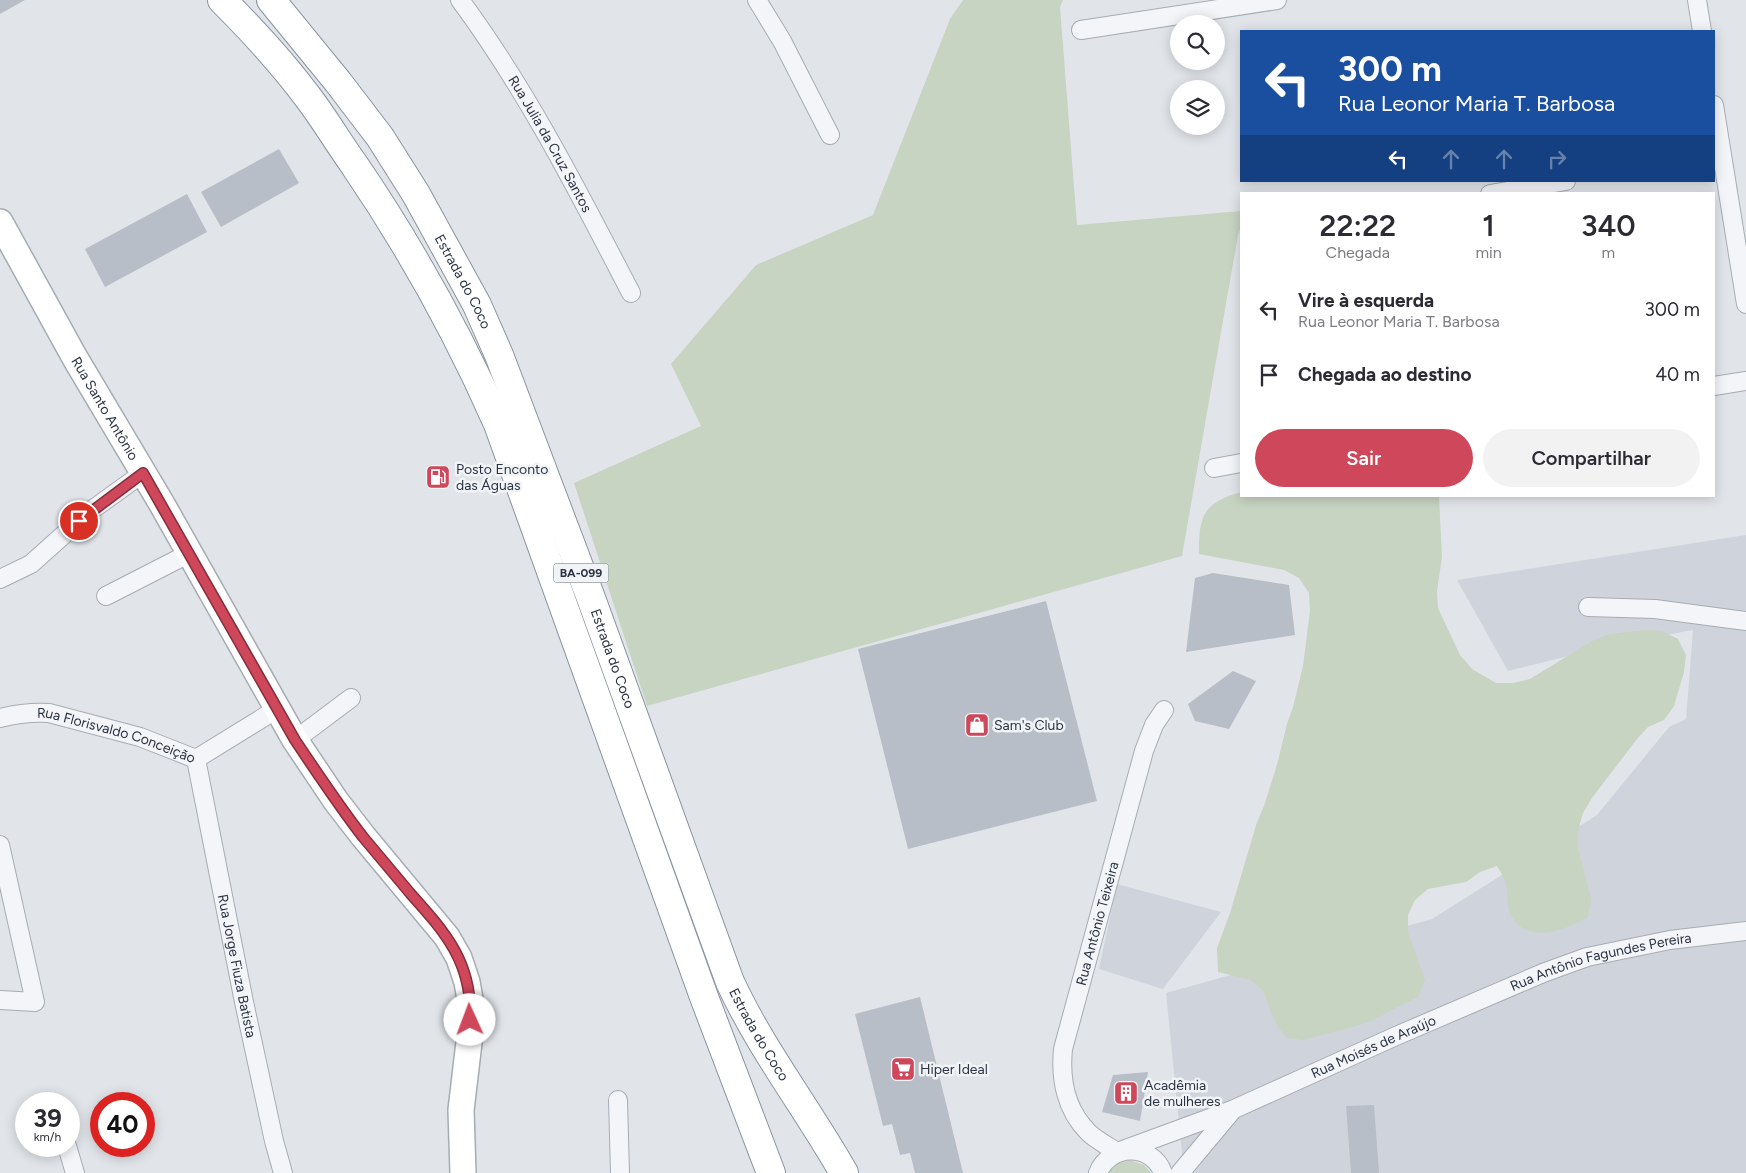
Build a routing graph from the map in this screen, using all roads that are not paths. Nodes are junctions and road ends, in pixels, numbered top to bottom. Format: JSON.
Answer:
{"nodes":[{"id":1,"x":222,"y":0,"type":"edge"},
{"id":2,"x":271,"y":0,"type":"edge"},
{"id":3,"x":460,"y":0,"type":"edge"},
{"id":4,"x":756,"y":0,"type":"edge"},
{"id":5,"x":1276,"y":0,"type":"edge"},
{"id":6,"x":1697,"y":0,"type":"edge"},
{"id":7,"x":1081,"y":30,"type":"dead end"},
{"id":8,"x":1702,"y":30,"type":"edge"},
{"id":9,"x":1715,"y":118,"type":"edge"},
{"id":10,"x":830,"y":135,"type":"dead end"},
{"id":11,"x":1718,"y":156,"type":"edge"},
{"id":12,"x":1560,"y":182,"type":"edge"},
{"id":13,"x":1502,"y":192,"type":"edge"},
{"id":14,"x":0,"y":222,"type":"edge"},
{"id":15,"x":631,"y":293,"type":"dead end"},
{"id":16,"x":1746,"y":304,"type":"edge"},
{"id":17,"x":1746,"y":381,"type":"edge"},
{"id":18,"x":1715,"y":386,"type":"edge"},
{"id":19,"x":1240,"y":463,"type":"edge"},
{"id":20,"x":1214,"y":468,"type":"dead end"},
{"id":21,"x":143,"y":473,"type":"junction"},
{"id":22,"x":190,"y":553,"type":"junction"},
{"id":23,"x":0,"y":580,"type":"edge"},
{"id":24,"x":106,"y":596,"type":"dead end"},
{"id":25,"x":1588,"y":607,"type":"dead end"},
{"id":26,"x":1746,"y":621,"type":"edge"},
{"id":27,"x":351,"y":698,"type":"dead end"},
{"id":28,"x":277,"y":709,"type":"junction"},
{"id":29,"x":1164,"y":710,"type":"dead end"},
{"id":30,"x":0,"y":718,"type":"edge"},
{"id":31,"x":295,"y":740,"type":"junction"},
{"id":32,"x":196,"y":759,"type":"junction"},
{"id":33,"x":0,"y":845,"type":"edge"},
{"id":34,"x":1746,"y":931,"type":"edge"},
{"id":35,"x":0,"y":1000,"type":"edge"},
{"id":36,"x":1460,"y":1010,"type":"joint"},
{"id":37,"x":618,"y":1100,"type":"dead end"},
{"id":38,"x":1232,"y":1110,"type":"junction"},
{"id":39,"x":1091,"y":1135,"type":"junction"},
{"id":40,"x":1120,"y":1151,"type":"junction"},
{"id":41,"x":70,"y":1157,"type":"edge"},
{"id":42,"x":74,"y":1173,"type":"edge"},
{"id":43,"x":283,"y":1173,"type":"edge"},
{"id":44,"x":463,"y":1173,"type":"edge"},
{"id":45,"x":620,"y":1173,"type":"edge"},
{"id":46,"x":771,"y":1173,"type":"edge"},
{"id":47,"x":844,"y":1173,"type":"edge"},
{"id":48,"x":1097,"y":1173,"type":"edge"},
{"id":49,"x":1163,"y":1173,"type":"edge"},
{"id":50,"x":1180,"y":1173,"type":"edge"}],
"edges":[{"from":1,"to":46,"type":"highway","name":"Estrada do Coco","number":"BA-099"},
{"from":2,"to":47,"type":"highway","name":"Estrada do Coco","number":"BA-099"},
{"from":3,"to":15,"type":"street","name":"Rua Julia da Cruz Santos"},
{"from":4,"to":10,"type":"street"},
{"from":5,"to":7,"type":"street"},
{"from":6,"to":8,"type":"street"},
{"from":9,"to":11,"type":"street"},
{"from":11,"to":16,"type":"street"},
{"from":12,"to":13,"type":"street"},
{"from":14,"to":21,"type":"street","name":"Rua Santo Antônio"},
{"from":17,"to":18,"type":"street"},
{"from":19,"to":20,"type":"street"},
{"from":21,"to":22,"type":"street","name":"Rua Santo Antônio"},
{"from":21,"to":23,"type":"street"},
{"from":22,"to":24,"type":"street"},
{"from":22,"to":28,"type":"street","name":"Rua Santo Antônio"},
{"from":25,"to":26,"type":"street"},
{"from":27,"to":31,"type":"street"},
{"from":28,"to":31,"type":"street","name":"Rua Santo Antônio"},
{"from":28,"to":32,"type":"street","name":"Rua Florisvaldo Conceição"},
{"from":29,"to":39,"type":"street","name":"Rua Antônio Teixeira"},
{"from":30,"to":32,"type":"street","name":"Rua Florisvaldo Conceição"},
{"from":31,"to":44,"type":"street","name":"Rua Santo Antônio"},
{"from":32,"to":43,"type":"street","name":"Rua Jorge Fiuza Batista"},
{"from":33,"to":35,"type":"street"},
{"from":34,"to":36,"type":"street","name":"Rua Antônio Fagundes Pereira"},
{"from":36,"to":38,"type":"street","name":"Rua Moisés de Araújo"},
{"from":37,"to":45,"type":"street"},
{"from":38,"to":40,"type":"street","name":"Rua Moisés de Araújo"},
{"from":38,"to":50,"type":"street"},
{"from":39,"to":40,"type":"street","name":"Rua Antônio Teixeira"},
{"from":39,"to":48,"type":"street"},
{"from":40,"to":48,"type":"street"},
{"from":40,"to":49,"type":"street"},
{"from":41,"to":42,"type":"street"}]}
